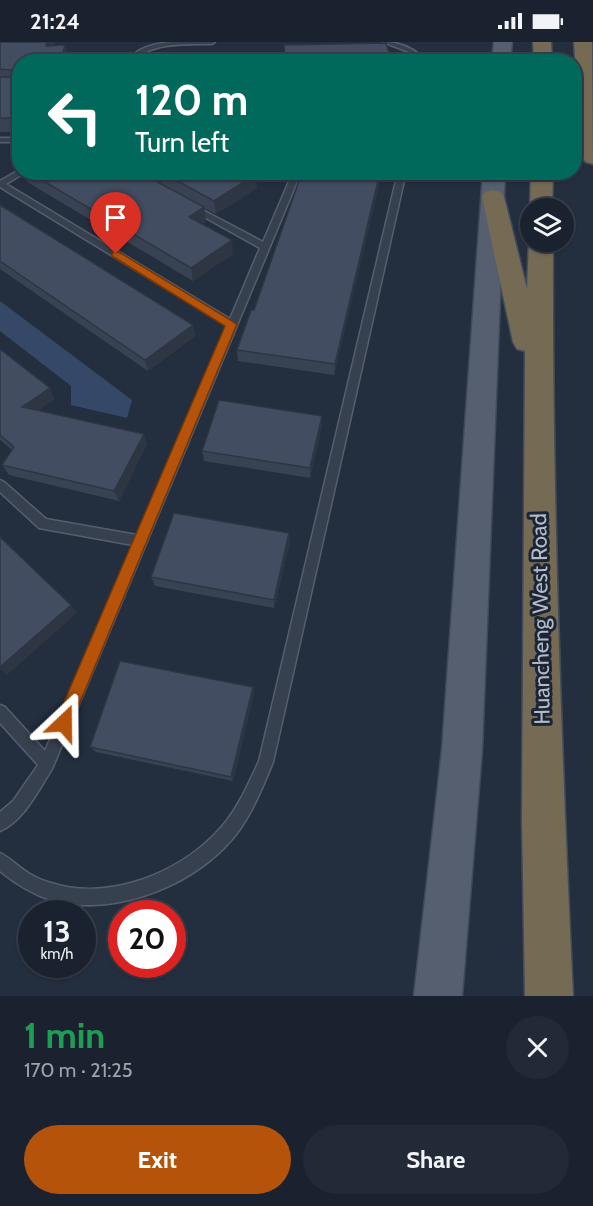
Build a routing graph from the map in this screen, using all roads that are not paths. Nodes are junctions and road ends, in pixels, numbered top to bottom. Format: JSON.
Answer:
{"nodes":[{"id":1,"x":212,"y":42,"type":"edge"},
{"id":2,"x":386,"y":42,"type":"edge"},
{"id":3,"x":583,"y":42,"type":"edge"},
{"id":4,"x":134,"y":54,"type":"edge"},
{"id":5,"x":415,"y":54,"type":"edge"},
{"id":6,"x":593,"y":158,"type":"edge"},
{"id":7,"x":294,"y":180,"type":"edge"},
{"id":8,"x":400,"y":180,"type":"edge"},
{"id":9,"x":542,"y":180,"type":"edge"},
{"id":10,"x":0,"y":184,"type":"edge"},
{"id":11,"x":494,"y":185,"type":"edge"},
{"id":12,"x":541,"y":198,"type":"edge"},
{"id":13,"x":185,"y":204,"type":"edge"},
{"id":14,"x":265,"y":247,"type":"junction"},
{"id":15,"x":541,"y":252,"type":"edge"},
{"id":16,"x":231,"y":324,"type":"junction"},
{"id":17,"x":538,"y":387,"type":"junction"},
{"id":18,"x":0,"y":485,"type":"edge"},
{"id":19,"x":140,"y":541,"type":"junction"},
{"id":20,"x":0,"y":712,"type":"edge"},
{"id":21,"x":46,"y":764,"type":"junction"},
{"id":22,"x":0,"y":823,"type":"edge"},
{"id":23,"x":0,"y":861,"type":"edge"},
{"id":24,"x":438,"y":996,"type":"edge"},
{"id":25,"x":549,"y":996,"type":"edge"}],
"edges":[{"from":1,"to":4,"type":"lane"},
{"from":2,"to":5,"type":"lane"},
{"from":3,"to":6,"type":"highway"},
{"from":7,"to":14,"type":"lane"},
{"from":8,"to":23,"type":"lane"},
{"from":9,"to":12,"type":"highway"},
{"from":10,"to":16,"type":"lane"},
{"from":11,"to":17,"type":"highway"},
{"from":11,"to":24,"type":"main road"},
{"from":13,"to":14,"type":"lane"},
{"from":14,"to":16,"type":"lane"},
{"from":15,"to":17,"type":"highway","name":"Huancheng West Road"},
{"from":16,"to":19,"type":"lane"},
{"from":17,"to":25,"type":"highway","name":"Huancheng West Road"},
{"from":18,"to":19,"type":"lane"},
{"from":19,"to":21,"type":"lane"},
{"from":20,"to":21,"type":"lane"},
{"from":21,"to":22,"type":"lane"}]}
